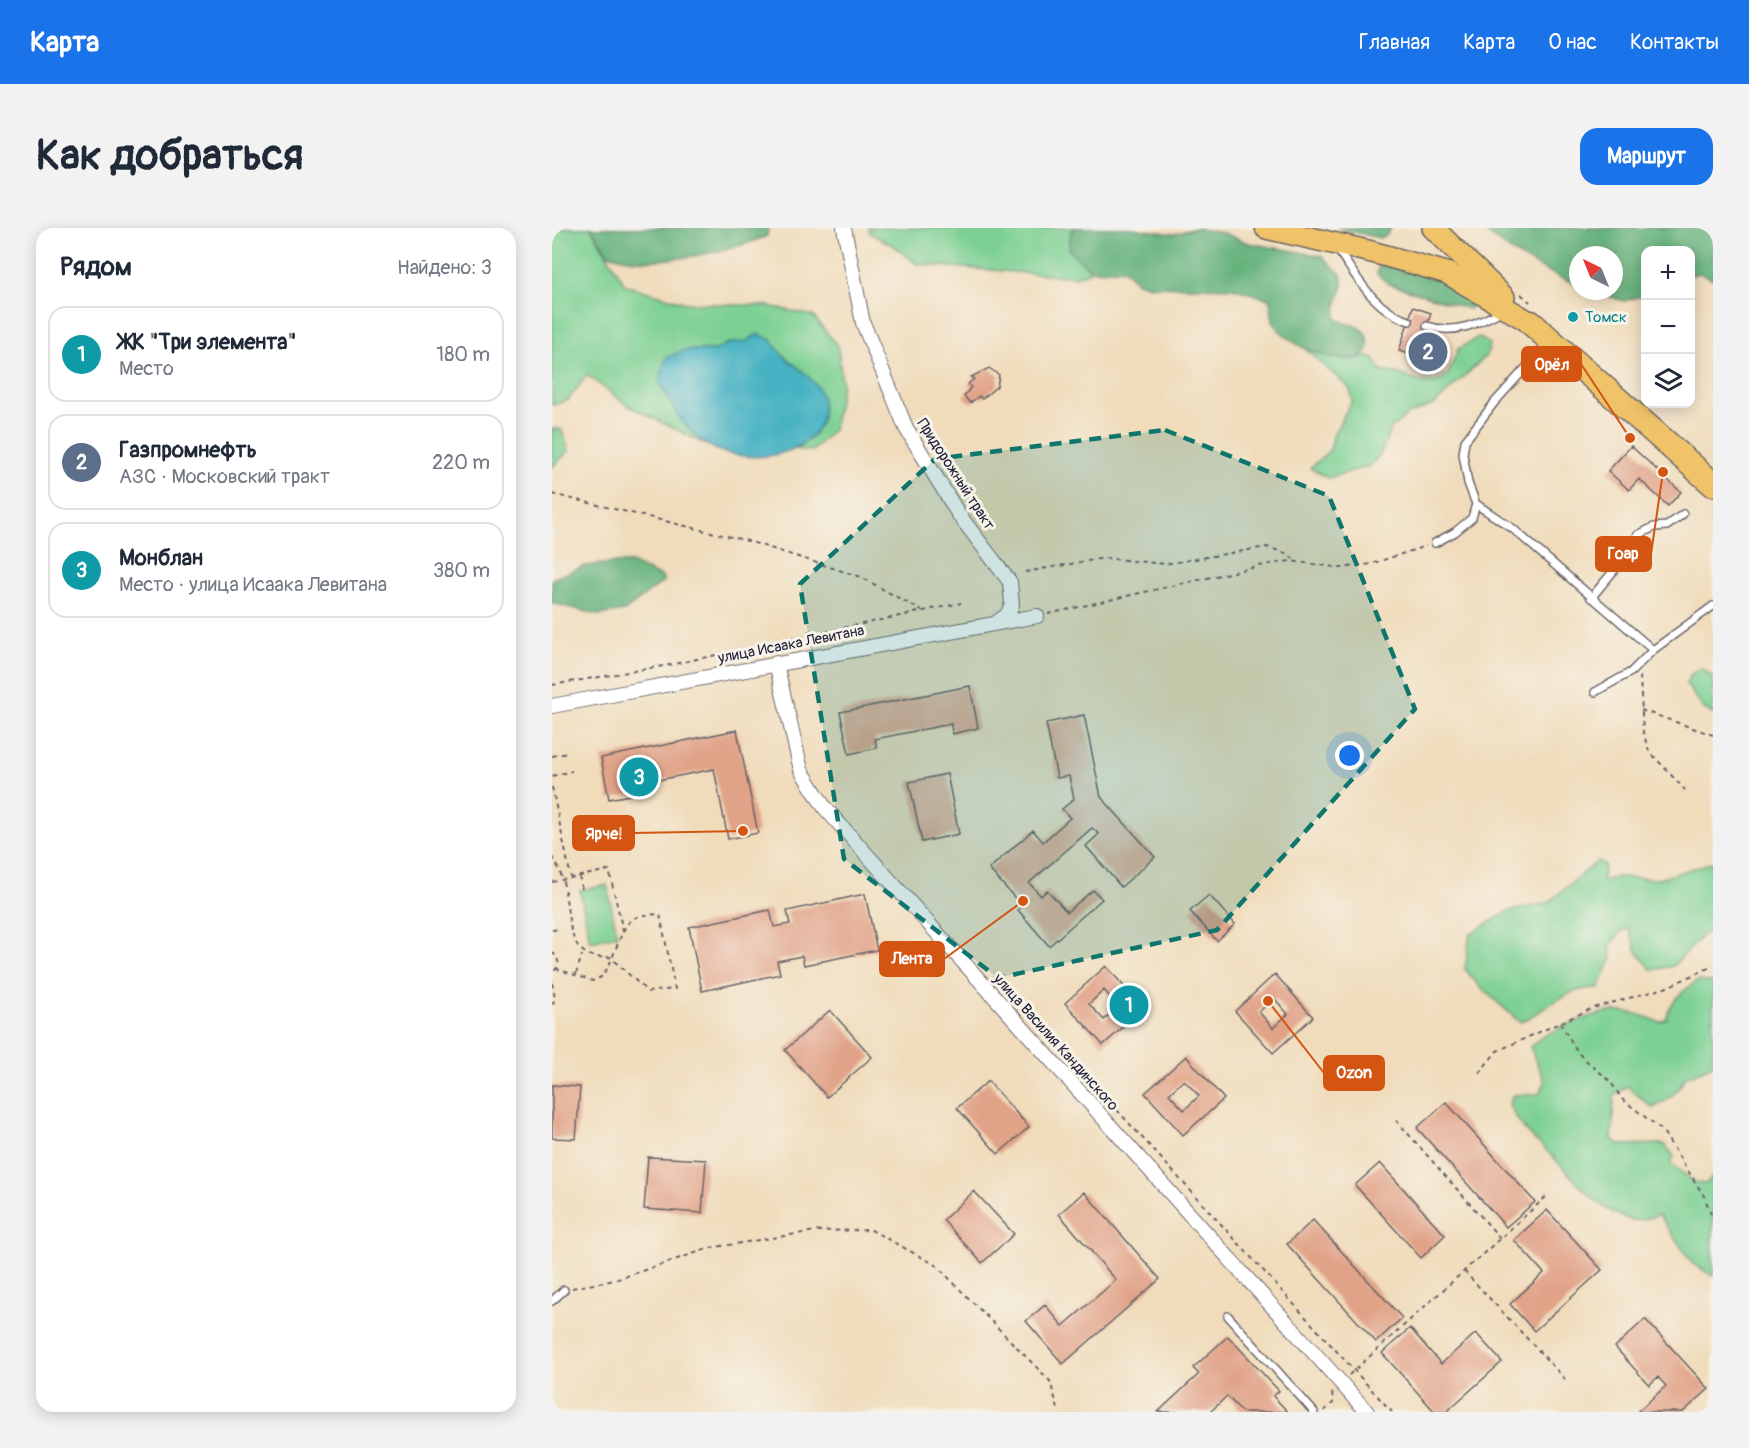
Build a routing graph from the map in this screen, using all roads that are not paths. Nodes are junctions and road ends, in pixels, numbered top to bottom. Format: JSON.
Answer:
{"nodes":[{"id":1,"x":844,"y":228,"type":"edge"},
{"id":2,"x":1266,"y":228,"type":"edge"},
{"id":3,"x":1433,"y":228,"type":"edge"},
{"id":4,"x":1332,"y":242,"type":"junction"},
{"id":5,"x":1506,"y":308,"type":"junction"},
{"id":6,"x":1409,"y":321,"type":"dead end"},
{"id":7,"x":1531,"y":323,"type":"junction"},
{"id":8,"x":1427,"y":326,"type":"dead end"},
{"id":9,"x":1550,"y":340,"type":"junction"},
{"id":10,"x":1713,"y":484,"type":"edge"},
{"id":11,"x":1476,"y":504,"type":"junction"},
{"id":12,"x":1683,"y":514,"type":"dead end"},
{"id":13,"x":1435,"y":543,"type":"road end"},
{"id":14,"x":1591,"y":598,"type":"junction"},
{"id":15,"x":1713,"y":606,"type":"edge"},
{"id":16,"x":1037,"y":616,"type":"road end"},
{"id":17,"x":995,"y":623,"type":"junction"},
{"id":18,"x":1653,"y":650,"type":"junction"},
{"id":19,"x":776,"y":663,"type":"junction"},
{"id":20,"x":1594,"y":692,"type":"dead end"},
{"id":21,"x":552,"y":706,"type":"edge"},
{"id":22,"x":564,"y":1290,"type":"road end"},
{"id":23,"x":552,"y":1300,"type":"edge"},
{"id":24,"x":1228,"y":1316,"type":"dead end"},
{"id":25,"x":1314,"y":1412,"type":"edge"},
{"id":26,"x":1366,"y":1412,"type":"edge"}],
"edges":[{"from":1,"to":17,"type":"street","name":"Придорожный тракт"},
{"from":2,"to":4,"type":"main road"},
{"from":3,"to":7,"type":"main road"},
{"from":4,"to":5,"type":"main road"},
{"from":4,"to":6,"type":"lane"},
{"from":5,"to":7,"type":"main road"},
{"from":5,"to":8,"type":"lane"},
{"from":7,"to":9,"type":"highway"},
{"from":9,"to":10,"type":"highway"},
{"from":9,"to":11,"type":"lane"},
{"from":11,"to":13,"type":"lane"},
{"from":11,"to":14,"type":"lane"},
{"from":12,"to":14,"type":"lane"},
{"from":14,"to":18,"type":"lane"},
{"from":15,"to":18,"type":"lane"},
{"from":16,"to":17,"type":"street","name":"улица Исаака Левитана"},
{"from":17,"to":19,"type":"street","name":"улица Исаака Левитана"},
{"from":18,"to":20,"type":"lane"},
{"from":19,"to":21,"type":"street","name":"улица Исаака Левитана"},
{"from":19,"to":26,"type":"street","name":"улица Василия Кандинского"},
{"from":22,"to":23,"type":"lane"},
{"from":24,"to":25,"type":"lane"}]}
